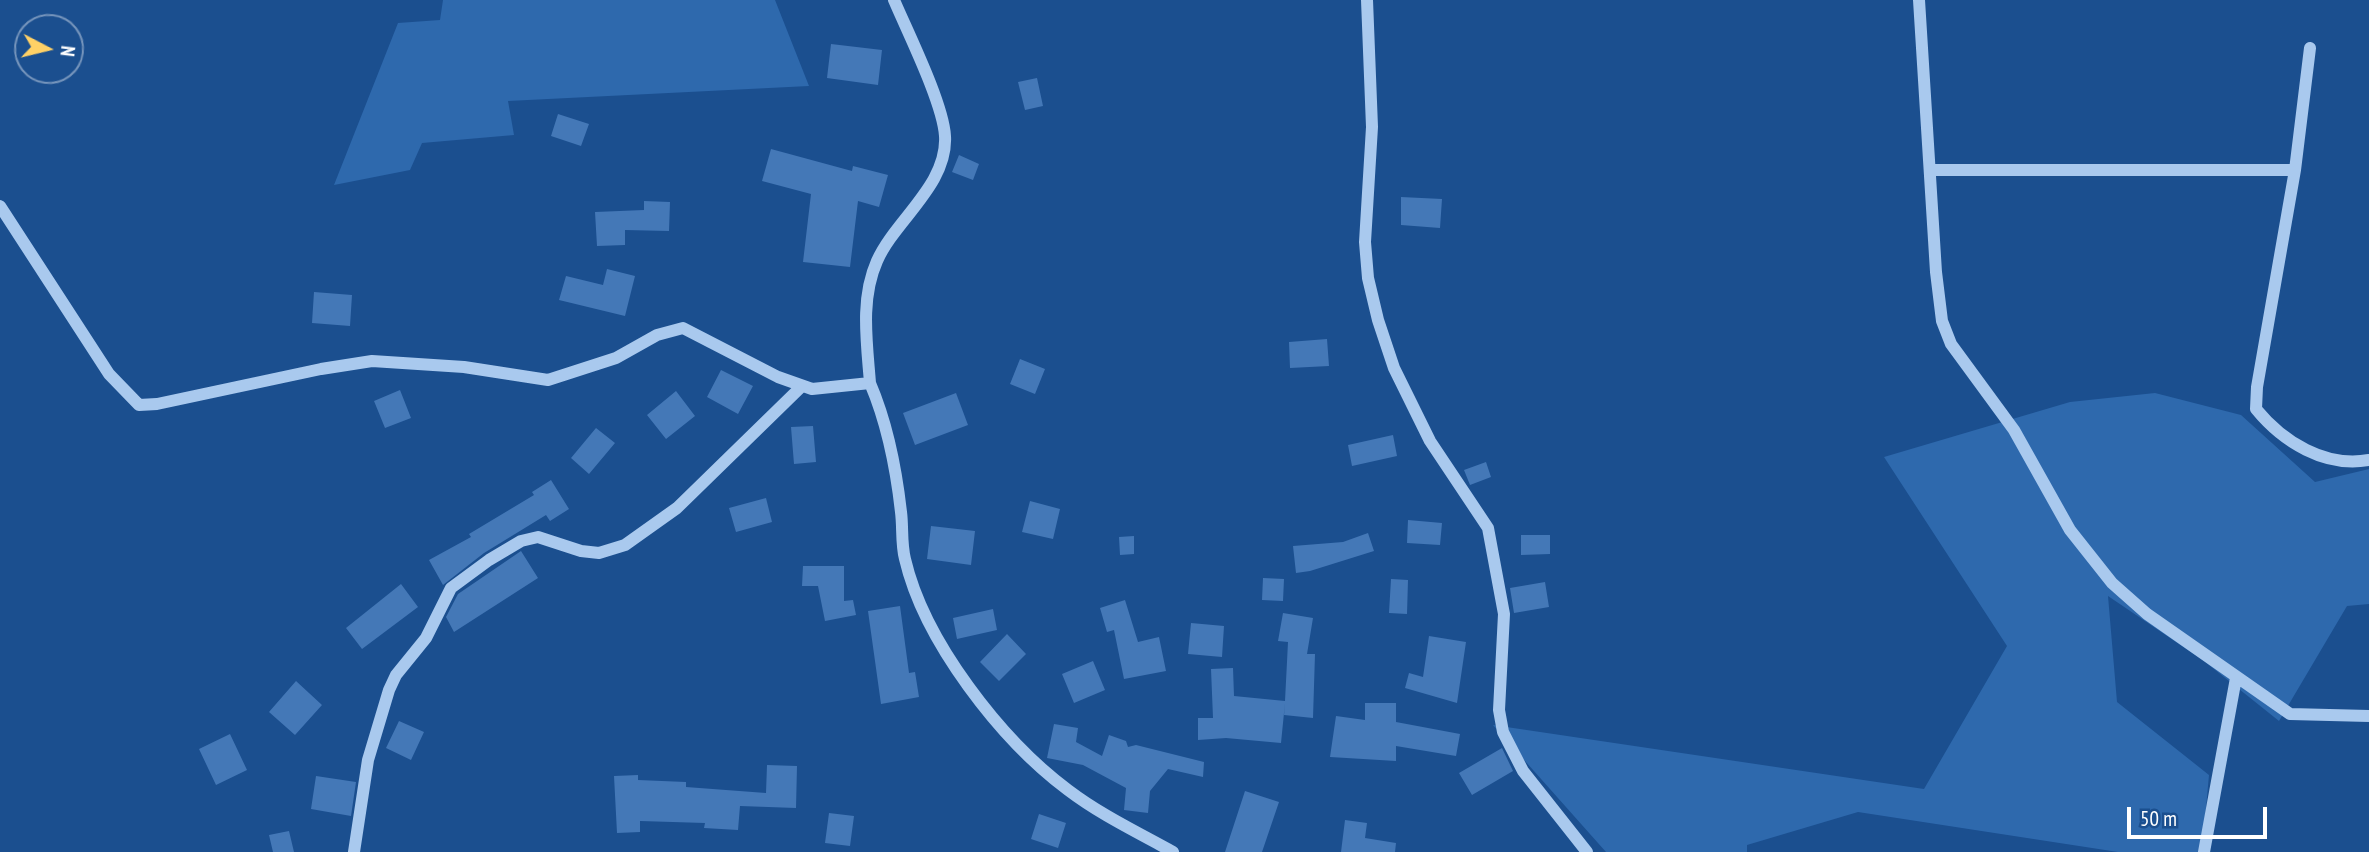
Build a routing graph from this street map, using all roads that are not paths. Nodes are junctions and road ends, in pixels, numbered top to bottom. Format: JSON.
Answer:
{"nodes":[{"id":1,"x":894,"y":0,"type":"edge"},
{"id":2,"x":1367,"y":0,"type":"edge"},
{"id":3,"x":1919,"y":0,"type":"edge"},
{"id":4,"x":2310,"y":48,"type":"dead end"},
{"id":5,"x":1930,"y":170,"type":"junction"},
{"id":6,"x":2295,"y":170,"type":"junction"},
{"id":7,"x":0,"y":206,"type":"edge"},
{"id":8,"x":870,"y":383,"type":"junction"},
{"id":9,"x":802,"y":386,"type":"junction"},
{"id":10,"x":2369,"y":460,"type":"edge"},
{"id":11,"x":2236,"y":678,"type":"junction"},
{"id":12,"x":2369,"y":716,"type":"edge"},
{"id":13,"x":354,"y":852,"type":"edge"},
{"id":14,"x":1173,"y":852,"type":"edge"},
{"id":15,"x":1587,"y":852,"type":"edge"},
{"id":16,"x":2204,"y":852,"type":"edge"}],
"edges":[{"from":1,"to":8,"type":"street"},
{"from":2,"to":15,"type":"street"},
{"from":3,"to":5,"type":"street"},
{"from":4,"to":6,"type":"street"},
{"from":5,"to":6,"type":"street"},
{"from":5,"to":11,"type":"street"},
{"from":6,"to":10,"type":"street"},
{"from":7,"to":9,"type":"street"},
{"from":8,"to":9,"type":"street"},
{"from":8,"to":14,"type":"street"},
{"from":9,"to":13,"type":"street"},
{"from":11,"to":12,"type":"street"},
{"from":11,"to":16,"type":"street"}]}
